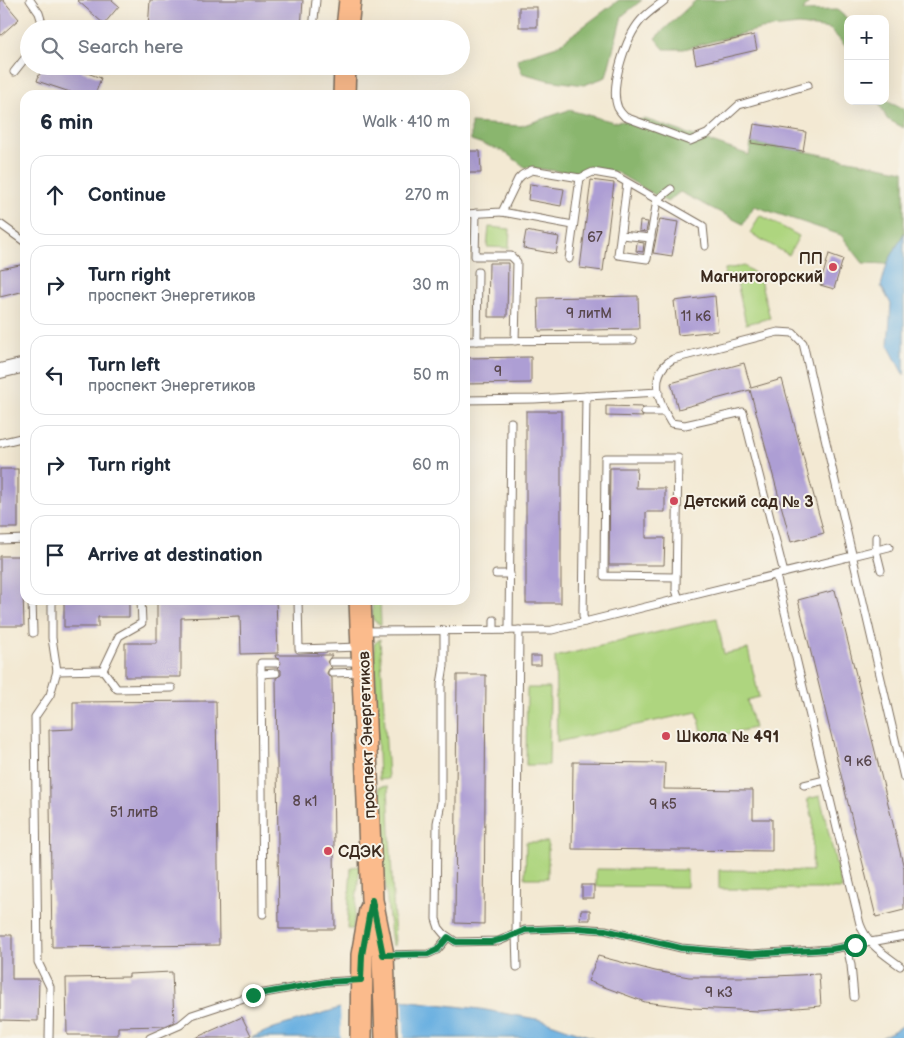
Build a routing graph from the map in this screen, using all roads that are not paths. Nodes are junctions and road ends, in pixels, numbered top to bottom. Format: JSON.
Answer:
{"nodes":[{"id":1,"x":30,"y":0,"type":"edge"},
{"id":2,"x":316,"y":0,"type":"edge"},
{"id":3,"x":337,"y":0,"type":"edge"},
{"id":4,"x":350,"y":0,"type":"edge"},
{"id":5,"x":665,"y":0,"type":"edge"},
{"id":6,"x":41,"y":20,"type":"edge"},
{"id":7,"x":315,"y":20,"type":"edge"},
{"id":8,"x":335,"y":20,"type":"edge"},
{"id":9,"x":348,"y":20,"type":"edge"},
{"id":10,"x":20,"y":64,"type":"edge"},
{"id":11,"x":14,"y":72,"type":"dead end"},
{"id":12,"x":332,"y":75,"type":"edge"},
{"id":13,"x":345,"y":75,"type":"edge"},
{"id":14,"x":808,"y":85,"type":"dead end"},
{"id":15,"x":332,"y":90,"type":"edge"},
{"id":16,"x":344,"y":90,"type":"edge"},
{"id":17,"x":580,"y":178,"type":"junction"},
{"id":18,"x":627,"y":183,"type":"junction"},
{"id":19,"x":671,"y":189,"type":"dead end"},
{"id":20,"x":657,"y":200,"type":"junction"},
{"id":21,"x":502,"y":212,"type":"junction"},
{"id":22,"x":476,"y":213,"type":"junction"},
{"id":23,"x":470,"y":214,"type":"edge"},
{"id":24,"x":0,"y":224,"type":"edge"},
{"id":25,"x":573,"y":225,"type":"junction"},
{"id":26,"x":621,"y":235,"type":"junction"},
{"id":27,"x":20,"y":238,"type":"edge"},
{"id":28,"x":651,"y":238,"type":"junction"},
{"id":29,"x":705,"y":246,"type":"dead end"},
{"id":30,"x":569,"y":259,"type":"dead end"},
{"id":31,"x":478,"y":272,"type":"dead end"},
{"id":32,"x":633,"y":340,"type":"dead end"},
{"id":33,"x":470,"y":341,"type":"edge"},
{"id":34,"x":477,"y":341,"type":"junction"},
{"id":35,"x":515,"y":341,"type":"junction"},
{"id":36,"x":20,"y":366,"type":"edge"},
{"id":37,"x":0,"y":371,"type":"edge"},
{"id":38,"x":659,"y":392,"type":"junction"},
{"id":39,"x":586,"y":396,"type":"junction"},
{"id":40,"x":470,"y":400,"type":"edge"},
{"id":41,"x":645,"y":412,"type":"dead end"},
{"id":42,"x":664,"y":412,"type":"junction"},
{"id":43,"x":511,"y":422,"type":"dead end"},
{"id":44,"x":20,"y":438,"type":"edge"},
{"id":45,"x":0,"y":443,"type":"edge"},
{"id":46,"x":876,"y":538,"type":"dead end"},
{"id":47,"x":20,"y":539,"type":"edge"},
{"id":48,"x":0,"y":540,"type":"edge"},
{"id":49,"x":890,"y":547,"type":"dead end"},
{"id":50,"x":876,"y":550,"type":"junction"},
{"id":51,"x":852,"y":556,"type":"junction"},
{"id":52,"x":881,"y":570,"type":"dead end"},
{"id":53,"x":784,"y":573,"type":"junction"},
{"id":54,"x":496,"y":574,"type":"dead end"},
{"id":55,"x":510,"y":574,"type":"junction"},
{"id":56,"x":776,"y":575,"type":"junction"},
{"id":57,"x":676,"y":577,"type":"junction"},
{"id":58,"x":679,"y":599,"type":"junction"},
{"id":59,"x":32,"y":605,"type":"edge"},
{"id":60,"x":52,"y":605,"type":"edge"},
{"id":61,"x":141,"y":605,"type":"edge"},
{"id":62,"x":298,"y":605,"type":"edge"},
{"id":63,"x":360,"y":605,"type":"edge"},
{"id":64,"x":494,"y":620,"type":"dead end"},
{"id":65,"x":585,"y":622,"type":"junction"},
{"id":66,"x":444,"y":630,"type":"junction"},
{"id":67,"x":494,"y":630,"type":"junction"},
{"id":68,"x":509,"y":630,"type":"junction"},
{"id":69,"x":519,"y":630,"type":"junction"},
{"id":70,"x":33,"y":633,"type":"dead end"},
{"id":71,"x":363,"y":653,"type":"junction"},
{"id":72,"x":332,"y":662,"type":"dead end"},
{"id":73,"x":276,"y":663,"type":"dead end"},
{"id":74,"x":103,"y":670,"type":"junction"},
{"id":75,"x":56,"y":671,"type":"junction"},
{"id":76,"x":332,"y":673,"type":"dead end"},
{"id":77,"x":261,"y":674,"type":"junction"},
{"id":78,"x":276,"y":674,"type":"dead end"},
{"id":79,"x":172,"y":688,"type":"dead end"},
{"id":80,"x":904,"y":778,"type":"edge"},
{"id":81,"x":825,"y":780,"type":"junction"},
{"id":82,"x":804,"y":785,"type":"dead end"},
{"id":83,"x":372,"y":900,"type":"junction"},
{"id":84,"x":263,"y":914,"type":"dead end"},
{"id":85,"x":516,"y":934,"type":"junction"},
{"id":86,"x":904,"y":936,"type":"edge"},
{"id":87,"x":448,"y":937,"type":"junction"},
{"id":88,"x":847,"y":939,"type":"dead end"},
{"id":89,"x":870,"y":942,"type":"junction"},
{"id":90,"x":855,"y":945,"type":"junction"},
{"id":91,"x":847,"y":947,"type":"junction"},
{"id":92,"x":383,"y":955,"type":"junction"},
{"id":93,"x":900,"y":966,"type":"dead end"},
{"id":94,"x":517,"y":967,"type":"dead end"},
{"id":95,"x":361,"y":984,"type":"junction"},
{"id":96,"x":854,"y":997,"type":"dead end"},
{"id":97,"x":49,"y":1038,"type":"edge"},
{"id":98,"x":150,"y":1038,"type":"edge"},
{"id":99,"x":361,"y":1038,"type":"edge"},
{"id":100,"x":386,"y":1038,"type":"edge"}],
"edges":[{"from":1,"to":6,"type":"lane"},
{"from":2,"to":7,"type":"lane"},
{"from":3,"to":8,"type":"main road"},
{"from":4,"to":9,"type":"main road"},
{"from":5,"to":14,"type":"lane"},
{"from":10,"to":11,"type":"lane"},
{"from":12,"to":15,"type":"main road"},
{"from":13,"to":16,"type":"main road"},
{"from":17,"to":18,"type":"lane"},
{"from":17,"to":21,"type":"lane"},
{"from":17,"to":25,"type":"lane"},
{"from":18,"to":20,"type":"lane"},
{"from":18,"to":26,"type":"lane"},
{"from":19,"to":20,"type":"lane"},
{"from":20,"to":28,"type":"lane"},
{"from":20,"to":29,"type":"lane"},
{"from":21,"to":22,"type":"lane"},
{"from":21,"to":25,"type":"lane"},
{"from":22,"to":23,"type":"lane"},
{"from":22,"to":35,"type":"lane"},
{"from":24,"to":27,"type":"lane"},
{"from":25,"to":30,"type":"lane"},
{"from":26,"to":28,"type":"lane"},
{"from":26,"to":28,"type":"lane"},
{"from":31,"to":34,"type":"lane"},
{"from":32,"to":35,"type":"lane"},
{"from":33,"to":34,"type":"lane"},
{"from":34,"to":35,"type":"lane"},
{"from":36,"to":37,"type":"street"},
{"from":38,"to":39,"type":"lane"},
{"from":38,"to":42,"type":"lane"},
{"from":38,"to":51,"type":"lane"},
{"from":39,"to":40,"type":"lane"},
{"from":39,"to":65,"type":"lane"},
{"from":41,"to":42,"type":"lane"},
{"from":42,"to":53,"type":"lane"},
{"from":43,"to":55,"type":"lane"},
{"from":44,"to":45,"type":"lane"},
{"from":46,"to":50,"type":"lane"},
{"from":47,"to":48,"type":"lane"},
{"from":49,"to":50,"type":"lane"},
{"from":50,"to":51,"type":"lane"},
{"from":50,"to":52,"type":"lane"},
{"from":51,"to":53,"type":"lane"},
{"from":51,"to":80,"type":"lane"},
{"from":53,"to":56,"type":"lane"},
{"from":54,"to":55,"type":"lane"},
{"from":55,"to":68,"type":"lane"},
{"from":56,"to":58,"type":"lane"},
{"from":56,"to":81,"type":"lane"},
{"from":57,"to":57,"type":"lane"},
{"from":57,"to":58,"type":"lane"},
{"from":58,"to":65,"type":"lane"},
{"from":59,"to":70,"type":"lane"},
{"from":60,"to":75,"type":"lane"},
{"from":61,"to":74,"type":"lane"},
{"from":62,"to":71,"type":"lane"},
{"from":63,"to":71,"type":"main road","name":"проспект Энергетиков"},
{"from":64,"to":67,"type":"lane"},
{"from":65,"to":69,"type":"lane"},
{"from":66,"to":67,"type":"lane"},
{"from":66,"to":71,"type":"lane"},
{"from":66,"to":87,"type":"lane"},
{"from":67,"to":68,"type":"lane"},
{"from":68,"to":69,"type":"lane"},
{"from":69,"to":85,"type":"lane"},
{"from":71,"to":72,"type":"lane"},
{"from":71,"to":76,"type":"lane"},
{"from":71,"to":83,"type":"main road","name":"проспект Энергетиков"},
{"from":73,"to":77,"type":"lane"},
{"from":74,"to":75,"type":"lane"},
{"from":74,"to":79,"type":"lane"},
{"from":75,"to":97,"type":"lane"},
{"from":77,"to":78,"type":"lane"},
{"from":77,"to":84,"type":"lane"},
{"from":81,"to":82,"type":"lane"},
{"from":81,"to":89,"type":"lane"},
{"from":83,"to":92,"type":"main road","name":"проспект Энергетиков"},
{"from":83,"to":95,"type":"main road","name":"проспект Энергетиков"},
{"from":85,"to":87,"type":"lane"},
{"from":85,"to":91,"type":"lane"},
{"from":85,"to":94,"type":"lane"},
{"from":86,"to":89,"type":"lane"},
{"from":87,"to":92,"type":"lane"},
{"from":88,"to":90,"type":"lane"},
{"from":89,"to":90,"type":"lane"},
{"from":89,"to":93,"type":"lane"},
{"from":90,"to":91,"type":"lane"},
{"from":91,"to":96,"type":"lane"},
{"from":92,"to":100,"type":"main road","name":"проспект Энергетиков"},
{"from":95,"to":98,"type":"lane"},
{"from":95,"to":99,"type":"main road","name":"проспект Энергетиков"}]}
